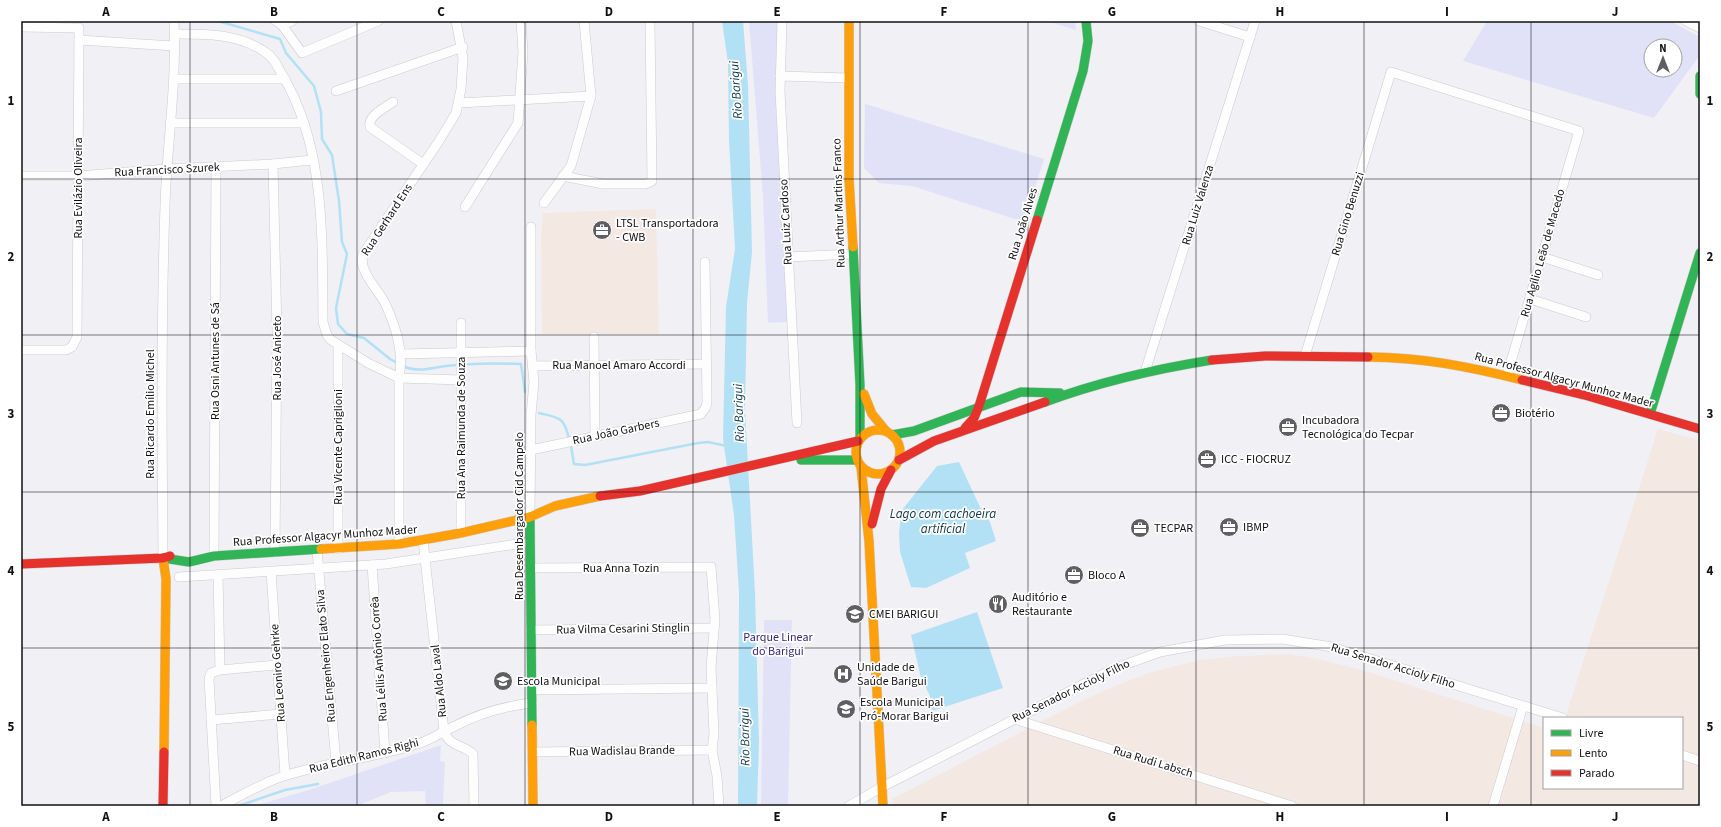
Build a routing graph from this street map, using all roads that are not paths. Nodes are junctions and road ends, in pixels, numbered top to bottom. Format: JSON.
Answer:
{"nodes":[{"id":1,"x":174,"y":21,"type":"edge"},
{"id":2,"x":292,"y":21,"type":"edge"},
{"id":3,"x":378,"y":21,"type":"edge"},
{"id":4,"x":456,"y":21,"type":"edge"},
{"id":5,"x":521,"y":21,"type":"edge"},
{"id":6,"x":584,"y":21,"type":"edge"},
{"id":7,"x":650,"y":21,"type":"edge"},
{"id":8,"x":782,"y":21,"type":"edge"},
{"id":9,"x":849,"y":21,"type":"edge"},
{"id":10,"x":1086,"y":21,"type":"edge"},
{"id":11,"x":1199,"y":21,"type":"edge"},
{"id":12,"x":1255,"y":21,"type":"edge"},
{"id":13,"x":1686,"y":21,"type":"edge"},
{"id":14,"x":279,"y":23,"type":"edge"},
{"id":15,"x":21,"y":27,"type":"edge"},
{"id":16,"x":1700,"y":28,"type":"edge"},
{"id":17,"x":174,"y":34,"type":"junction"},
{"id":18,"x":1250,"y":37,"type":"junction"},
{"id":19,"x":79,"y":40,"type":"junction"},
{"id":20,"x":174,"y":46,"type":"junction"},
{"id":21,"x":463,"y":48,"type":"junction"},
{"id":22,"x":1391,"y":72,"type":"joint"},
{"id":23,"x":780,"y":76,"type":"junction"},
{"id":24,"x":1700,"y":76,"type":"edge"},
{"id":25,"x":848,"y":78,"type":"junction"},
{"id":26,"x":174,"y":79,"type":"junction"},
{"id":27,"x":285,"y":79,"type":"junction"},
{"id":28,"x":1699,"y":90,"type":"edge"},
{"id":29,"x":336,"y":91,"type":"dead end"},
{"id":30,"x":591,"y":96,"type":"junction"},
{"id":31,"x":521,"y":101,"type":"junction"},
{"id":32,"x":393,"y":102,"type":"dead end"},
{"id":33,"x":459,"y":102,"type":"junction"},
{"id":34,"x":170,"y":123,"type":"junction"},
{"id":35,"x":303,"y":123,"type":"junction"},
{"id":36,"x":312,"y":160,"type":"junction"},
{"id":37,"x":273,"y":164,"type":"junction"},
{"id":38,"x":423,"y":164,"type":"junction"},
{"id":39,"x":216,"y":167,"type":"junction"},
{"id":40,"x":166,"y":169,"type":"junction"},
{"id":41,"x":21,"y":176,"type":"edge"},
{"id":42,"x":78,"y":176,"type":"junction"},
{"id":43,"x":563,"y":176,"type":"junction"},
{"id":44,"x":544,"y":204,"type":"dead end"},
{"id":45,"x":465,"y":207,"type":"dead end"},
{"id":46,"x":531,"y":227,"type":"dead end"},
{"id":47,"x":1700,"y":253,"type":"edge"},
{"id":48,"x":852,"y":254,"type":"junction"},
{"id":49,"x":788,"y":257,"type":"junction"},
{"id":50,"x":1542,"y":257,"type":"junction"},
{"id":51,"x":705,"y":262,"type":"dead end"},
{"id":52,"x":1598,"y":275,"type":"dead end"},
{"id":53,"x":1530,"y":299,"type":"junction"},
{"id":54,"x":1586,"y":317,"type":"dead end"},
{"id":55,"x":461,"y":323,"type":"dead end"},
{"id":56,"x":594,"y":336,"type":"dead end"},
{"id":57,"x":338,"y":345,"type":"junction"},
{"id":58,"x":21,"y":350,"type":"edge"},
{"id":59,"x":531,"y":351,"type":"junction"},
{"id":60,"x":1305,"y":356,"type":"junction"},
{"id":61,"x":461,"y":361,"type":"junction"},
{"id":62,"x":706,"y":364,"type":"junction"},
{"id":63,"x":594,"y":365,"type":"junction"},
{"id":64,"x":401,"y":366,"type":"junction"},
{"id":65,"x":533,"y":366,"type":"junction"},
{"id":66,"x":1145,"y":372,"type":"junction"},
{"id":67,"x":1507,"y":375,"type":"junction"},
{"id":68,"x":461,"y":380,"type":"junction"},
{"id":69,"x":860,"y":385,"type":"junction"},
{"id":70,"x":1065,"y":393,"type":"junction"},
{"id":71,"x":978,"y":406,"type":"junction"},
{"id":72,"x":1650,"y":414,"type":"junction"},
{"id":73,"x":797,"y":424,"type":"dead end"},
{"id":74,"x":964,"y":429,"type":"junction"},
{"id":75,"x":1700,"y":429,"type":"edge"},
{"id":76,"x":889,"y":433,"type":"junction"},
{"id":77,"x":595,"y":437,"type":"junction"},
{"id":78,"x":859,"y":439,"type":"junction"},
{"id":79,"x":531,"y":450,"type":"junction"},
{"id":80,"x":779,"y":460,"type":"junction"},
{"id":81,"x":899,"y":460,"type":"junction"},
{"id":82,"x":859,"y":464,"type":"junction"},
{"id":83,"x":891,"y":470,"type":"junction"},
{"id":84,"x":640,"y":491,"type":"junction"},
{"id":85,"x":588,"y":508,"type":"dead end"},
{"id":86,"x":559,"y":516,"type":"dead end"},
{"id":87,"x":530,"y":517,"type":"junction"},
{"id":88,"x":461,"y":533,"type":"junction"},
{"id":89,"x":423,"y":540,"type":"junction"},
{"id":90,"x":530,"y":542,"type":"junction"},
{"id":91,"x":869,"y":542,"type":"junction"},
{"id":92,"x":399,"y":544,"type":"junction"},
{"id":93,"x":338,"y":549,"type":"junction"},
{"id":94,"x":317,"y":550,"type":"junction"},
{"id":95,"x":276,"y":552,"type":"junction"},
{"id":96,"x":214,"y":556,"type":"junction"},
{"id":97,"x":163,"y":558,"type":"junction"},
{"id":98,"x":425,"y":559,"type":"junction"},
{"id":99,"x":21,"y":564,"type":"edge"},
{"id":100,"x":372,"y":565,"type":"junction"},
{"id":101,"x":530,"y":568,"type":"junction"},
{"id":102,"x":319,"y":569,"type":"junction"},
{"id":103,"x":270,"y":572,"type":"junction"},
{"id":104,"x":218,"y":574,"type":"junction"},
{"id":105,"x":179,"y":577,"type":"dead end"},
{"id":106,"x":714,"y":628,"type":"junction"},
{"id":107,"x":531,"y":630,"type":"junction"},
{"id":108,"x":277,"y":665,"type":"junction"},
{"id":109,"x":220,"y":670,"type":"junction"},
{"id":110,"x":712,"y":688,"type":"junction"},
{"id":111,"x":532,"y":690,"type":"junction"},
{"id":112,"x":532,"y":703,"type":"junction"},
{"id":113,"x":1523,"y":706,"type":"junction"},
{"id":114,"x":281,"y":714,"type":"junction"},
{"id":115,"x":1560,"y":717,"type":"edge"},
{"id":116,"x":1014,"y":719,"type":"junction"},
{"id":117,"x":211,"y":720,"type":"junction"},
{"id":118,"x":444,"y":731,"type":"junction"},
{"id":119,"x":712,"y":750,"type":"junction"},
{"id":120,"x":532,"y":752,"type":"junction"},
{"id":121,"x":385,"y":753,"type":"junction"},
{"id":122,"x":1683,"y":755,"type":"edge"},
{"id":123,"x":1700,"y":761,"type":"edge"},
{"id":124,"x":336,"y":762,"type":"junction"},
{"id":125,"x":285,"y":775,"type":"junction"},
{"id":126,"x":882,"y":787,"type":"junction"},
{"id":127,"x":163,"y":806,"type":"edge"},
{"id":128,"x":216,"y":806,"type":"edge"},
{"id":129,"x":221,"y":806,"type":"edge"},
{"id":130,"x":474,"y":806,"type":"edge"},
{"id":131,"x":533,"y":806,"type":"edge"},
{"id":132,"x":720,"y":806,"type":"edge"},
{"id":133,"x":849,"y":806,"type":"edge"},
{"id":134,"x":883,"y":806,"type":"edge"},
{"id":135,"x":1292,"y":806,"type":"edge"},
{"id":136,"x":1493,"y":806,"type":"edge"}],
"edges":[{"from":1,"to":17,"type":"street","name":"Rua Ricardo Emílio Michel"},
{"from":2,"to":14,"type":"street"},
{"from":3,"to":14,"type":"street"},
{"from":4,"to":21,"type":"street","name":"Rua Gerhard Ens"},
{"from":5,"to":31,"type":"street"},
{"from":6,"to":30,"type":"street"},
{"from":7,"to":43,"type":"street"},
{"from":8,"to":23,"type":"street","name":"Rua Luiz Cardoso"},
{"from":9,"to":25,"type":"street","name":"Rua Arthur Martins Franco"},
{"from":10,"to":71,"type":"street","name":"Rua João Alves"},
{"from":11,"to":18,"type":"street"},
{"from":12,"to":18,"type":"street","name":"Rua Luiz Valenza"},
{"from":13,"to":16,"type":"street"},
{"from":15,"to":19,"type":"street","name":"Rua Evilázio Oliveira"},
{"from":17,"to":20,"type":"street","name":"Rua Ricardo Emílio Michel"},
{"from":17,"to":27,"type":"street"},
{"from":18,"to":66,"type":"street","name":"Rua Luiz Valenza"},
{"from":19,"to":20,"type":"street"},
{"from":19,"to":42,"type":"street","name":"Rua Evilázio Oliveira"},
{"from":20,"to":26,"type":"street","name":"Rua Ricardo Emílio Michel"},
{"from":21,"to":29,"type":"street"},
{"from":21,"to":33,"type":"street","name":"Rua Gerhard Ens"},
{"from":22,"to":50,"type":"street","name":"Rua Agílio Leão de Macedo"},
{"from":22,"to":60,"type":"street","name":"Rua Gino Benuzzi"},
{"from":23,"to":25,"type":"street"},
{"from":23,"to":49,"type":"street","name":"Rua Luiz Cardoso"},
{"from":24,"to":28,"type":"street"},
{"from":25,"to":48,"type":"street","name":"Rua Arthur Martins Franco"},
{"from":26,"to":27,"type":"street"},
{"from":26,"to":34,"type":"street","name":"Rua Ricardo Emílio Michel"},
{"from":27,"to":35,"type":"street"},
{"from":30,"to":31,"type":"street"},
{"from":30,"to":43,"type":"street"},
{"from":31,"to":33,"type":"street"},
{"from":31,"to":45,"type":"street"},
{"from":32,"to":38,"type":"street"},
{"from":33,"to":38,"type":"street","name":"Rua Gerhard Ens"},
{"from":34,"to":35,"type":"street"},
{"from":34,"to":40,"type":"street","name":"Rua Ricardo Emílio Michel"},
{"from":35,"to":36,"type":"street"},
{"from":36,"to":37,"type":"street","name":"Rua Francisco Szurek"},
{"from":36,"to":57,"type":"street"},
{"from":37,"to":39,"type":"street","name":"Rua Francisco Szurek"},
{"from":37,"to":95,"type":"street","name":"Rua José Aniceto"},
{"from":38,"to":64,"type":"street","name":"Rua Gerhard Ens"},
{"from":39,"to":40,"type":"street","name":"Rua Francisco Szurek"},
{"from":39,"to":96,"type":"street","name":"Rua Osni Antunes de Sá"},
{"from":40,"to":42,"type":"street","name":"Rua Francisco Szurek"},
{"from":40,"to":97,"type":"street","name":"Rua Ricardo Emílio Michel"},
{"from":41,"to":42,"type":"street","name":"Rua Francisco Szurek"},
{"from":42,"to":58,"type":"street","name":"Rua Evilázio Oliveira"},
{"from":43,"to":44,"type":"street"},
{"from":46,"to":59,"type":"street","name":"Rua Desembargador Cid Campelo"},
{"from":47,"to":72,"type":"street"},
{"from":48,"to":49,"type":"street"},
{"from":48,"to":69,"type":"street","name":"Rua Arthur Martins Franco"},
{"from":49,"to":73,"type":"street","name":"Rua Luiz Cardoso"},
{"from":50,"to":52,"type":"street"},
{"from":50,"to":53,"type":"street","name":"Rua Agílio Leão de Macedo"},
{"from":51,"to":62,"type":"street"},
{"from":53,"to":54,"type":"street"},
{"from":53,"to":67,"type":"street","name":"Rua Agílio Leão de Macedo"},
{"from":55,"to":61,"type":"street","name":"Rua Ana Raimunda de Souza"},
{"from":56,"to":63,"type":"street"},
{"from":57,"to":64,"type":"street"},
{"from":57,"to":93,"type":"street","name":"Rua Vicente Capriglioni"},
{"from":59,"to":61,"type":"street"},
{"from":59,"to":65,"type":"street","name":"Rua Desembargador Cid Campelo"},
{"from":60,"to":66,"type":"street","name":"Rua Professor Algacyr Munhoz Mader"},
{"from":60,"to":67,"type":"street","name":"Rua Professor Algacyr Munhoz Mader"},
{"from":61,"to":64,"type":"street"},
{"from":61,"to":68,"type":"street","name":"Rua Ana Raimunda de Souza"},
{"from":62,"to":63,"type":"street","name":"Rua Manoel Amaro Accordi"},
{"from":62,"to":77,"type":"street","name":"Rua João Garbers"},
{"from":63,"to":65,"type":"street","name":"Rua Manoel Amaro Accordi"},
{"from":63,"to":77,"type":"street"},
{"from":64,"to":68,"type":"street"},
{"from":64,"to":92,"type":"street","name":"Rua Gerhard Ens"},
{"from":65,"to":79,"type":"street","name":"Rua Desembargador Cid Campelo"},
{"from":66,"to":70,"type":"street","name":"Rua Professor Algacyr Munhoz Mader"},
{"from":67,"to":72,"type":"street","name":"Rua Professor Algacyr Munhoz Mader"},
{"from":68,"to":88,"type":"street","name":"Rua Ana Raimunda de Souza"},
{"from":69,"to":76,"type":"street","name":"Rua Arthur Martins Franco"},
{"from":69,"to":78,"type":"street","name":"Rua Arthur Martins Franco"},
{"from":70,"to":71,"type":"street","name":"Rua Professor Algacyr Munhoz Mader"},
{"from":70,"to":74,"type":"street","name":"Rua Professor Algacyr Munhoz Mader"},
{"from":71,"to":74,"type":"street","name":"Rua João Alves"},
{"from":71,"to":76,"type":"street","name":"Rua Professor Algacyr Munhoz Mader"},
{"from":72,"to":75,"type":"street","name":"Rua Professor Algacyr Munhoz Mader"},
{"from":74,"to":81,"type":"street","name":"Rua Professor Algacyr Munhoz Mader"},
{"from":76,"to":78,"type":"street"},
{"from":76,"to":81,"type":"street"},
{"from":77,"to":79,"type":"street","name":"Rua João Garbers"},
{"from":78,"to":80,"type":"street","name":"Rua Professor Algacyr Munhoz Mader"},
{"from":78,"to":82,"type":"street"},
{"from":79,"to":87,"type":"street","name":"Rua Desembargador Cid Campelo"},
{"from":80,"to":82,"type":"street","name":"Rua Professor Algacyr Munhoz Mader"},
{"from":80,"to":84,"type":"street","name":"Rua Professor Algacyr Munhoz Mader"},
{"from":81,"to":83,"type":"street"},
{"from":82,"to":83,"type":"street"},
{"from":82,"to":91,"type":"street"},
{"from":83,"to":91,"type":"street"},
{"from":84,"to":85,"type":"street","name":"Rua Professor Algacyr Munhoz Mader"},
{"from":84,"to":87,"type":"street","name":"Rua Professor Algacyr Munhoz Mader"},
{"from":86,"to":87,"type":"street","name":"Rua Professor Algacyr Munhoz Mader"},
{"from":87,"to":88,"type":"street","name":"Rua Professor Algacyr Munhoz Mader"},
{"from":87,"to":90,"type":"street","name":"Rua Desembargador Cid Campelo"},
{"from":88,"to":89,"type":"street","name":"Rua Professor Algacyr Munhoz Mader"},
{"from":89,"to":92,"type":"street","name":"Rua Professor Algacyr Munhoz Mader"},
{"from":89,"to":98,"type":"street","name":"Rua Aldo Laval"},
{"from":90,"to":98,"type":"street"},
{"from":90,"to":101,"type":"street","name":"Rua Desembargador Cid Campelo"},
{"from":91,"to":126,"type":"street"},
{"from":92,"to":93,"type":"street","name":"Rua Professor Algacyr Munhoz Mader"},
{"from":93,"to":94,"type":"street","name":"Rua Professor Algacyr Munhoz Mader"},
{"from":94,"to":95,"type":"street","name":"Rua Professor Algacyr Munhoz Mader"},
{"from":94,"to":102,"type":"street","name":"Rua Engenheiro Elato Silva"},
{"from":95,"to":96,"type":"street","name":"Rua Professor Algacyr Munhoz Mader"},
{"from":96,"to":97,"type":"street","name":"Rua Professor Algacyr Munhoz Mader"},
{"from":97,"to":99,"type":"street","name":"Rua Professor Algacyr Munhoz Mader"},
{"from":97,"to":127,"type":"street","name":"Rua Ricardo Emílio Michel"},
{"from":98,"to":100,"type":"street"},
{"from":98,"to":118,"type":"street","name":"Rua Aldo Laval"},
{"from":100,"to":102,"type":"street"},
{"from":100,"to":121,"type":"street","name":"Rua Léllis Antônio Corrêa"},
{"from":101,"to":106,"type":"street","name":"Rua Anna Tozin"},
{"from":101,"to":107,"type":"street","name":"Rua Desembargador Cid Campelo"},
{"from":102,"to":103,"type":"street"},
{"from":102,"to":124,"type":"street","name":"Rua Engenheiro Elato Silva"},
{"from":103,"to":104,"type":"street"},
{"from":103,"to":108,"type":"street","name":"Rua Leoniro Gehrke"},
{"from":104,"to":105,"type":"street"},
{"from":104,"to":109,"type":"street"},
{"from":106,"to":107,"type":"street","name":"Rua Vilma Cesarini Stinglin"},
{"from":106,"to":110,"type":"street"},
{"from":107,"to":111,"type":"street","name":"Rua Desembargador Cid Campelo"},
{"from":108,"to":109,"type":"street"},
{"from":108,"to":114,"type":"street","name":"Rua Leoniro Gehrke"},
{"from":109,"to":117,"type":"street"},
{"from":110,"to":111,"type":"street"},
{"from":110,"to":119,"type":"street"},
{"from":111,"to":112,"type":"street","name":"Rua Desembargador Cid Campelo"},
{"from":112,"to":118,"type":"street","name":"Rua Edith Ramos Righi"},
{"from":112,"to":120,"type":"street","name":"Rua Desembargador Cid Campelo"},
{"from":113,"to":115,"type":"street","name":"Rua Senador Accioly Filho"},
{"from":113,"to":116,"type":"street","name":"Rua Senador Accioly Filho"},
{"from":113,"to":136,"type":"street"},
{"from":114,"to":117,"type":"street"},
{"from":114,"to":125,"type":"street","name":"Rua Leoniro Gehrke"},
{"from":116,"to":126,"type":"street","name":"Rua Senador Accioly Filho"},
{"from":116,"to":135,"type":"street","name":"Rua Rudi Labsch"},
{"from":117,"to":128,"type":"street"},
{"from":118,"to":121,"type":"street","name":"Rua Edith Ramos Righi"},
{"from":118,"to":130,"type":"street","name":"Rua Aldo Laval"},
{"from":119,"to":120,"type":"street","name":"Rua Wadislau Brande"},
{"from":119,"to":132,"type":"street"},
{"from":120,"to":131,"type":"street","name":"Rua Desembargador Cid Campelo"},
{"from":121,"to":124,"type":"street","name":"Rua Edith Ramos Righi"},
{"from":122,"to":123,"type":"street"},
{"from":124,"to":125,"type":"street","name":"Rua Edith Ramos Righi"},
{"from":125,"to":129,"type":"street","name":"Rua Edith Ramos Righi"},
{"from":126,"to":133,"type":"street","name":"Rua Senador Accioly Filho"},
{"from":126,"to":134,"type":"street"}]}
